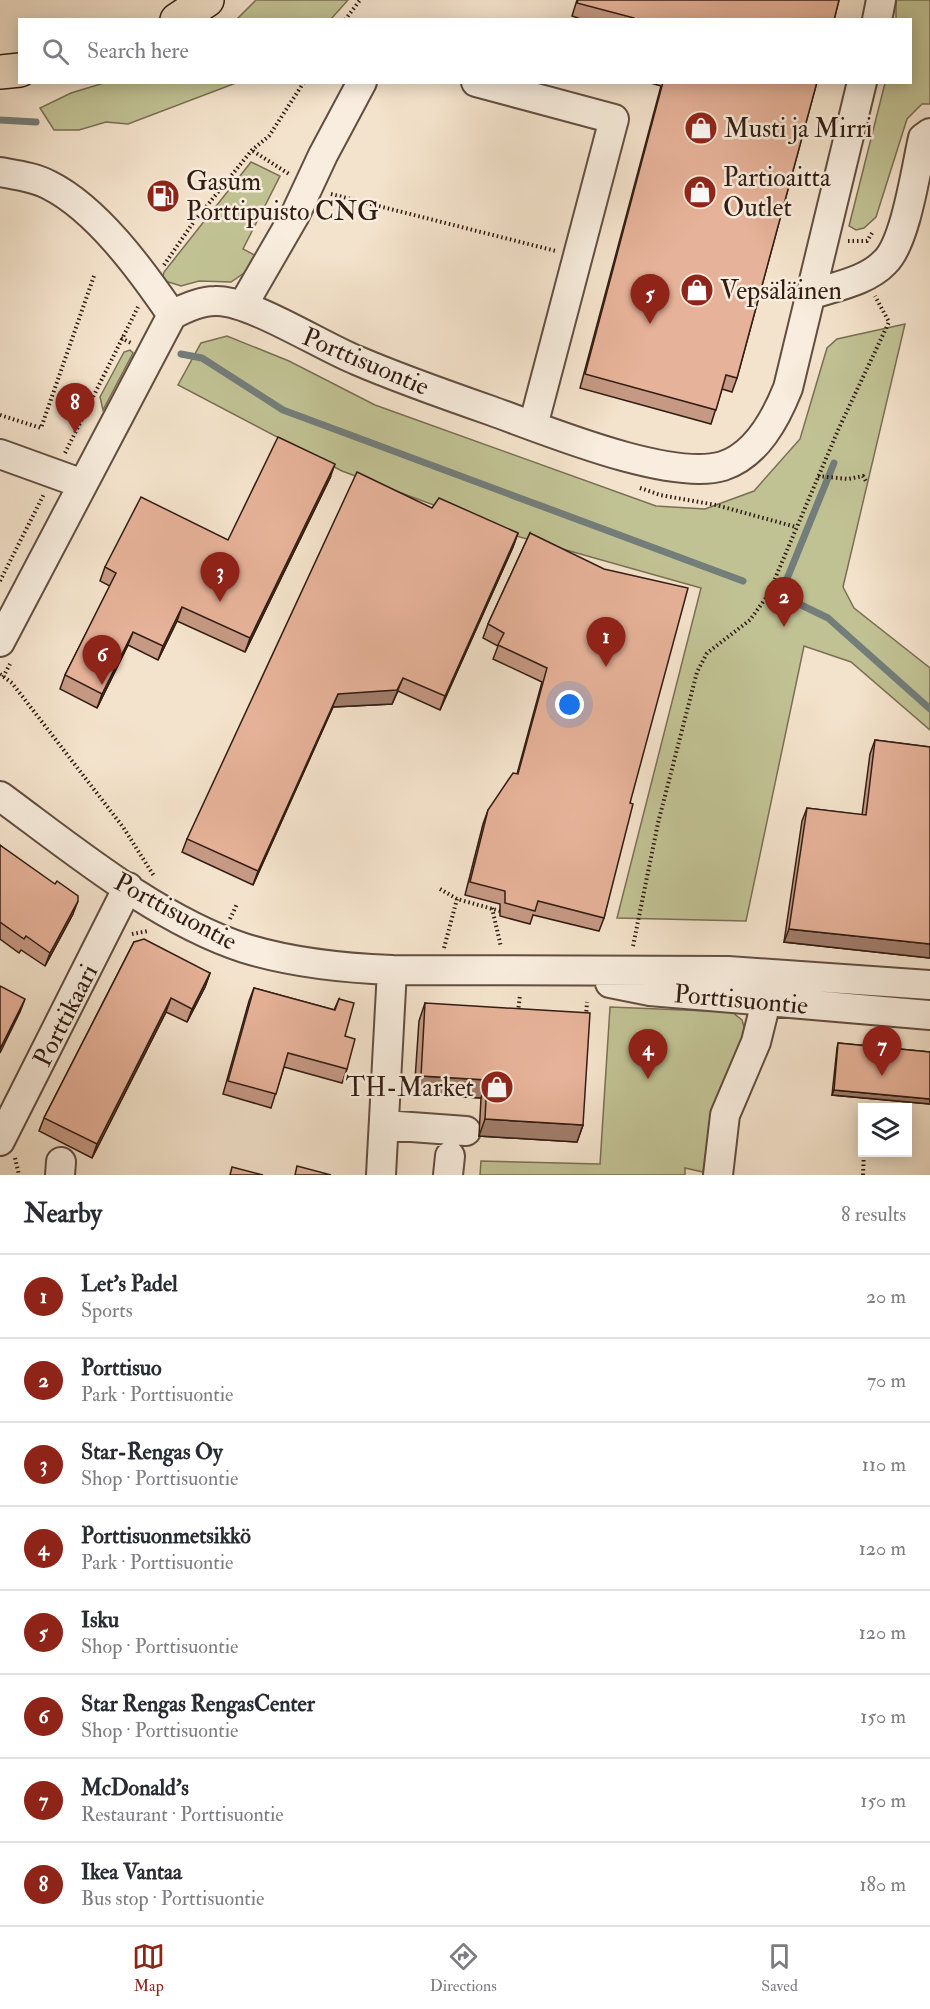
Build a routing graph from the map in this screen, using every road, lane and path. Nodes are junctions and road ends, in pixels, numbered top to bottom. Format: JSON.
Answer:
{"nodes":[{"id":1,"x":207,"y":0,"type":"edge"},
{"id":2,"x":360,"y":0,"type":"edge"},
{"id":3,"x":881,"y":0,"type":"edge"},
{"id":4,"x":180,"y":18,"type":"edge"},
{"id":5,"x":346,"y":18,"type":"edge"},
{"id":6,"x":877,"y":18,"type":"edge"},
{"id":7,"x":18,"y":70,"type":"edge"},
{"id":8,"x":0,"y":72,"type":"edge"},
{"id":9,"x":303,"y":84,"type":"edge"},
{"id":10,"x":361,"y":84,"type":"edge"},
{"id":11,"x":483,"y":84,"type":"edge"},
{"id":12,"x":862,"y":84,"type":"edge"},
{"id":13,"x":930,"y":133,"type":"edge"},
{"id":14,"x":252,"y":150,"type":"junction"},
{"id":15,"x":0,"y":172,"type":"edge"},
{"id":16,"x":309,"y":186,"type":"junction"},
{"id":17,"x":578,"y":257,"type":"junction"},
{"id":18,"x":94,"y":276,"type":"dead end"},
{"id":19,"x":864,"y":277,"type":"junction"},
{"id":20,"x":151,"y":283,"type":"junction"},
{"id":21,"x":813,"y":294,"type":"junction"},
{"id":22,"x":243,"y":305,"type":"junction"},
{"id":23,"x":172,"y":315,"type":"junction"},
{"id":24,"x":0,"y":415,"type":"edge"},
{"id":25,"x":533,"y":426,"type":"junction"},
{"id":26,"x":0,"y":454,"type":"edge"},
{"id":27,"x":56,"y":473,"type":"junction"},
{"id":28,"x":818,"y":476,"type":"junction"},
{"id":29,"x":867,"y":483,"type":"dead end"},
{"id":30,"x":83,"y":484,"type":"junction"},
{"id":31,"x":0,"y":581,"type":"edge"},
{"id":32,"x":0,"y":642,"type":"edge"},
{"id":33,"x":0,"y":674,"type":"edge"},
{"id":34,"x":0,"y":796,"type":"edge"},
{"id":35,"x":157,"y":881,"type":"dead end"},
{"id":36,"x":128,"y":887,"type":"junction"},
{"id":37,"x":440,"y":889,"type":"dead end"},
{"id":38,"x":457,"y":898,"type":"junction"},
{"id":39,"x":237,"y":904,"type":"dead end"},
{"id":40,"x":492,"y":908,"type":"junction"},
{"id":41,"x":500,"y":911,"type":"dead end"},
{"id":42,"x":230,"y":920,"type":"dead end"},
{"id":43,"x":443,"y":950,"type":"dead end"},
{"id":44,"x":502,"y":951,"type":"dead end"},
{"id":45,"x":632,"y":951,"type":"dead end"},
{"id":46,"x":392,"y":970,"type":"junction"},
{"id":47,"x":930,"y":984,"type":"edge"},
{"id":48,"x":766,"y":987,"type":"junction"},
{"id":49,"x":520,"y":994,"type":"dead end"},
{"id":50,"x":587,"y":1002,"type":"dead end"},
{"id":51,"x":930,"y":1015,"type":"edge"},
{"id":52,"x":518,"y":1016,"type":"edge"},
{"id":53,"x":585,"y":1019,"type":"edge"},
{"id":54,"x":384,"y":1125,"type":"junction"},
{"id":55,"x":466,"y":1131,"type":"dead end"},
{"id":56,"x":0,"y":1141,"type":"edge"},
{"id":57,"x":864,"y":1157,"type":"edge"},
{"id":58,"x":381,"y":1175,"type":"edge"},
{"id":59,"x":718,"y":1175,"type":"edge"},
{"id":60,"x":863,"y":1175,"type":"edge"}],
"edges":[{"from":1,"to":4,"type":"highway"},
{"from":2,"to":5,"type":"path"},
{"from":3,"to":6,"type":"street"},
{"from":7,"to":8,"type":"highway"},
{"from":9,"to":14,"type":"path"},
{"from":10,"to":16,"type":"street"},
{"from":11,"to":17,"type":"street"},
{"from":12,"to":21,"type":"street","name":"Porttisuontie"},
{"from":13,"to":19,"type":"street"},
{"from":14,"to":16,"type":"path"},
{"from":14,"to":20,"type":"path"},
{"from":15,"to":20,"type":"street"},
{"from":16,"to":17,"type":"path"},
{"from":16,"to":22,"type":"street"},
{"from":17,"to":25,"type":"street"},
{"from":18,"to":24,"type":"path"},
{"from":19,"to":21,"type":"street"},
{"from":19,"to":28,"type":"path"},
{"from":20,"to":23,"type":"street"},
{"from":20,"to":27,"type":"path"},
{"from":21,"to":25,"type":"street","name":"Porttisuontie"},
{"from":22,"to":23,"type":"street","name":"Porttisuontie"},
{"from":22,"to":25,"type":"street","name":"Porttisuontie"},
{"from":23,"to":30,"type":"street"},
{"from":26,"to":27,"type":"street"},
{"from":27,"to":30,"type":"street"},
{"from":27,"to":31,"type":"path"},
{"from":28,"to":29,"type":"path"},
{"from":28,"to":45,"type":"path"},
{"from":30,"to":32,"type":"street"},
{"from":33,"to":35,"type":"path"},
{"from":34,"to":36,"type":"street","name":"Porttisuontie"},
{"from":36,"to":46,"type":"street","name":"Porttisuontie"},
{"from":36,"to":56,"type":"street","name":"Porttikaari"},
{"from":37,"to":38,"type":"path"},
{"from":38,"to":40,"type":"path"},
{"from":38,"to":43,"type":"path"},
{"from":39,"to":42,"type":"path"},
{"from":40,"to":41,"type":"path"},
{"from":40,"to":44,"type":"path"},
{"from":46,"to":48,"type":"street","name":"Porttisuontie"},
{"from":46,"to":54,"type":"street"},
{"from":47,"to":48,"type":"street","name":"Porttisuontie"},
{"from":48,"to":51,"type":"street","name":"Porttisuontie"},
{"from":48,"to":59,"type":"street"},
{"from":49,"to":52,"type":"path"},
{"from":50,"to":53,"type":"path"},
{"from":54,"to":55,"type":"street"},
{"from":54,"to":58,"type":"street"},
{"from":57,"to":60,"type":"path"}]}
